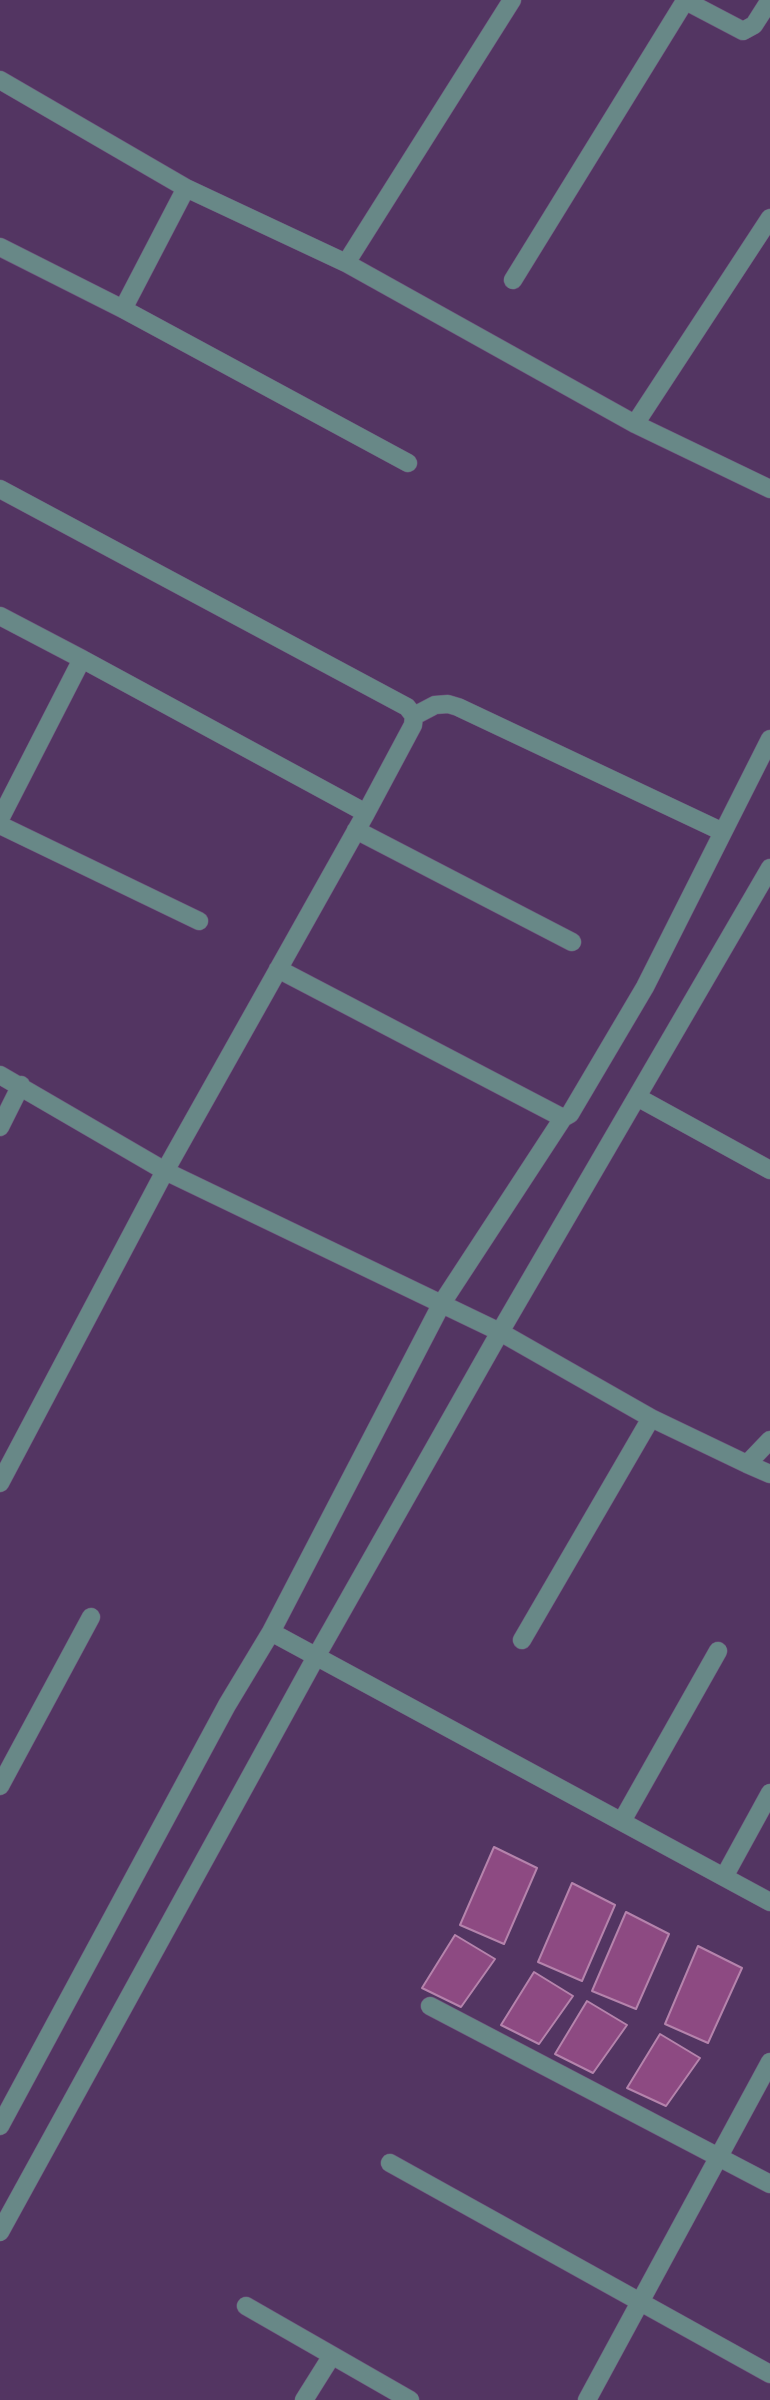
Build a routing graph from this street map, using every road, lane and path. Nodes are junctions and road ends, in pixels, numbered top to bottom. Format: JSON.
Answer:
{"nodes":[{"id":1,"x":512,"y":0,"type":"edge"},
{"id":2,"x":685,"y":0,"type":"edge"},
{"id":3,"x":770,"y":0,"type":"edge"},
{"id":4,"x":0,"y":80,"type":"edge"},
{"id":5,"x":186,"y":188,"type":"junction"},
{"id":6,"x":770,"y":218,"type":"edge"},
{"id":7,"x":0,"y":247,"type":"edge"},
{"id":8,"x":346,"y":263,"type":"junction"},
{"id":9,"x":513,"y":280,"type":"dead end"},
{"id":10,"x":123,"y":309,"type":"junction"},
{"id":11,"x":635,"y":424,"type":"junction"},
{"id":12,"x":408,"y":463,"type":"dead end"},
{"id":13,"x":0,"y":489,"type":"edge"},
{"id":14,"x":770,"y":489,"type":"edge"},
{"id":15,"x":0,"y":616,"type":"edge"},
{"id":16,"x":82,"y":659,"type":"junction"},
{"id":17,"x":414,"y":716,"type":"junction"},
{"id":18,"x":770,"y":739,"type":"edge"},
{"id":19,"x":366,"y":813,"type":"junction"},
{"id":20,"x":0,"y":822,"type":"edge"},
{"id":21,"x":356,"y":830,"type":"junction"},
{"id":22,"x":723,"y":832,"type":"junction"},
{"id":23,"x":770,"y":868,"type":"edge"},
{"id":24,"x":199,"y":921,"type":"dead end"},
{"id":25,"x":572,"y":942,"type":"dead end"},
{"id":26,"x":278,"y":969,"type":"junction"},
{"id":27,"x":0,"y":1075,"type":"edge"},
{"id":28,"x":21,"y":1085,"type":"junction"},
{"id":29,"x":637,"y":1097,"type":"junction"},
{"id":30,"x":563,"y":1118,"type":"junction"},
{"id":31,"x":0,"y":1126,"type":"edge"},
{"id":32,"x":770,"y":1170,"type":"edge"},
{"id":33,"x":165,"y":1171,"type":"junction"},
{"id":34,"x":442,"y":1303,"type":"junction"},
{"id":35,"x":500,"y":1332,"type":"junction"},
{"id":36,"x":651,"y":1418,"type":"junction"},
{"id":37,"x":770,"y":1440,"type":"edge"},
{"id":38,"x":747,"y":1464,"type":"junction"},
{"id":39,"x":770,"y":1474,"type":"edge"},
{"id":40,"x":0,"y":1483,"type":"edge"},
{"id":41,"x":91,"y":1617,"type":"dead end"},
{"id":42,"x":271,"y":1632,"type":"junction"},
{"id":43,"x":522,"y":1640,"type":"dead end"},
{"id":44,"x":718,"y":1651,"type":"dead end"},
{"id":45,"x":317,"y":1655,"type":"junction"},
{"id":46,"x":0,"y":1786,"type":"edge"},
{"id":47,"x":770,"y":1793,"type":"edge"},
{"id":48,"x":622,"y":1821,"type":"junction"},
{"id":49,"x":724,"y":1877,"type":"junction"},
{"id":50,"x":770,"y":1902,"type":"edge"},
{"id":51,"x":430,"y":2006,"type":"dead end"},
{"id":52,"x":770,"y":2062,"type":"edge"},
{"id":53,"x":0,"y":2126,"type":"edge"},
{"id":54,"x":719,"y":2160,"type":"junction"},
{"id":55,"x":390,"y":2163,"type":"dead end"},
{"id":56,"x":770,"y":2184,"type":"edge"},
{"id":57,"x":0,"y":2232,"type":"edge"},
{"id":58,"x":640,"y":2304,"type":"junction"},
{"id":59,"x":246,"y":2306,"type":"dead end"},
{"id":60,"x":331,"y":2357,"type":"junction"},
{"id":61,"x":770,"y":2374,"type":"edge"},
{"id":62,"x":304,"y":2400,"type":"edge"},
{"id":63,"x":410,"y":2400,"type":"edge"},
{"id":64,"x":587,"y":2400,"type":"edge"}],
"edges":[{"from":1,"to":8,"type":"street"},
{"from":2,"to":3,"type":"street"},
{"from":2,"to":9,"type":"street"},
{"from":4,"to":5,"type":"street"},
{"from":5,"to":8,"type":"street"},
{"from":5,"to":10,"type":"street"},
{"from":6,"to":11,"type":"street"},
{"from":7,"to":10,"type":"street"},
{"from":8,"to":11,"type":"street"},
{"from":10,"to":12,"type":"street"},
{"from":11,"to":14,"type":"street"},
{"from":13,"to":17,"type":"street"},
{"from":15,"to":16,"type":"street"},
{"from":16,"to":19,"type":"street"},
{"from":16,"to":20,"type":"street"},
{"from":17,"to":19,"type":"street"},
{"from":17,"to":22,"type":"street"},
{"from":18,"to":22,"type":"street"},
{"from":19,"to":21,"type":"street"},
{"from":20,"to":24,"type":"street"},
{"from":21,"to":25,"type":"street"},
{"from":21,"to":26,"type":"street"},
{"from":22,"to":30,"type":"street"},
{"from":23,"to":29,"type":"street"},
{"from":26,"to":30,"type":"street"},
{"from":26,"to":33,"type":"street"},
{"from":27,"to":28,"type":"street"},
{"from":28,"to":31,"type":"street"},
{"from":28,"to":33,"type":"street"},
{"from":29,"to":32,"type":"street"},
{"from":29,"to":35,"type":"street"},
{"from":30,"to":34,"type":"street"},
{"from":33,"to":34,"type":"street"},
{"from":33,"to":40,"type":"street"},
{"from":34,"to":35,"type":"street"},
{"from":34,"to":42,"type":"street"},
{"from":35,"to":36,"type":"street"},
{"from":35,"to":45,"type":"street"},
{"from":36,"to":38,"type":"street"},
{"from":36,"to":43,"type":"street"},
{"from":37,"to":38,"type":"street"},
{"from":38,"to":39,"type":"street"},
{"from":41,"to":46,"type":"street"},
{"from":42,"to":45,"type":"street"},
{"from":42,"to":53,"type":"street"},
{"from":44,"to":48,"type":"street"},
{"from":45,"to":48,"type":"street"},
{"from":45,"to":57,"type":"street"},
{"from":47,"to":49,"type":"street"},
{"from":48,"to":49,"type":"street"},
{"from":49,"to":50,"type":"street"},
{"from":51,"to":54,"type":"street"},
{"from":52,"to":54,"type":"street"},
{"from":54,"to":56,"type":"street"},
{"from":54,"to":58,"type":"street"},
{"from":55,"to":58,"type":"street"},
{"from":58,"to":61,"type":"street"},
{"from":58,"to":64,"type":"street"},
{"from":59,"to":60,"type":"street"},
{"from":60,"to":62,"type":"street"},
{"from":60,"to":63,"type":"street"}]}
